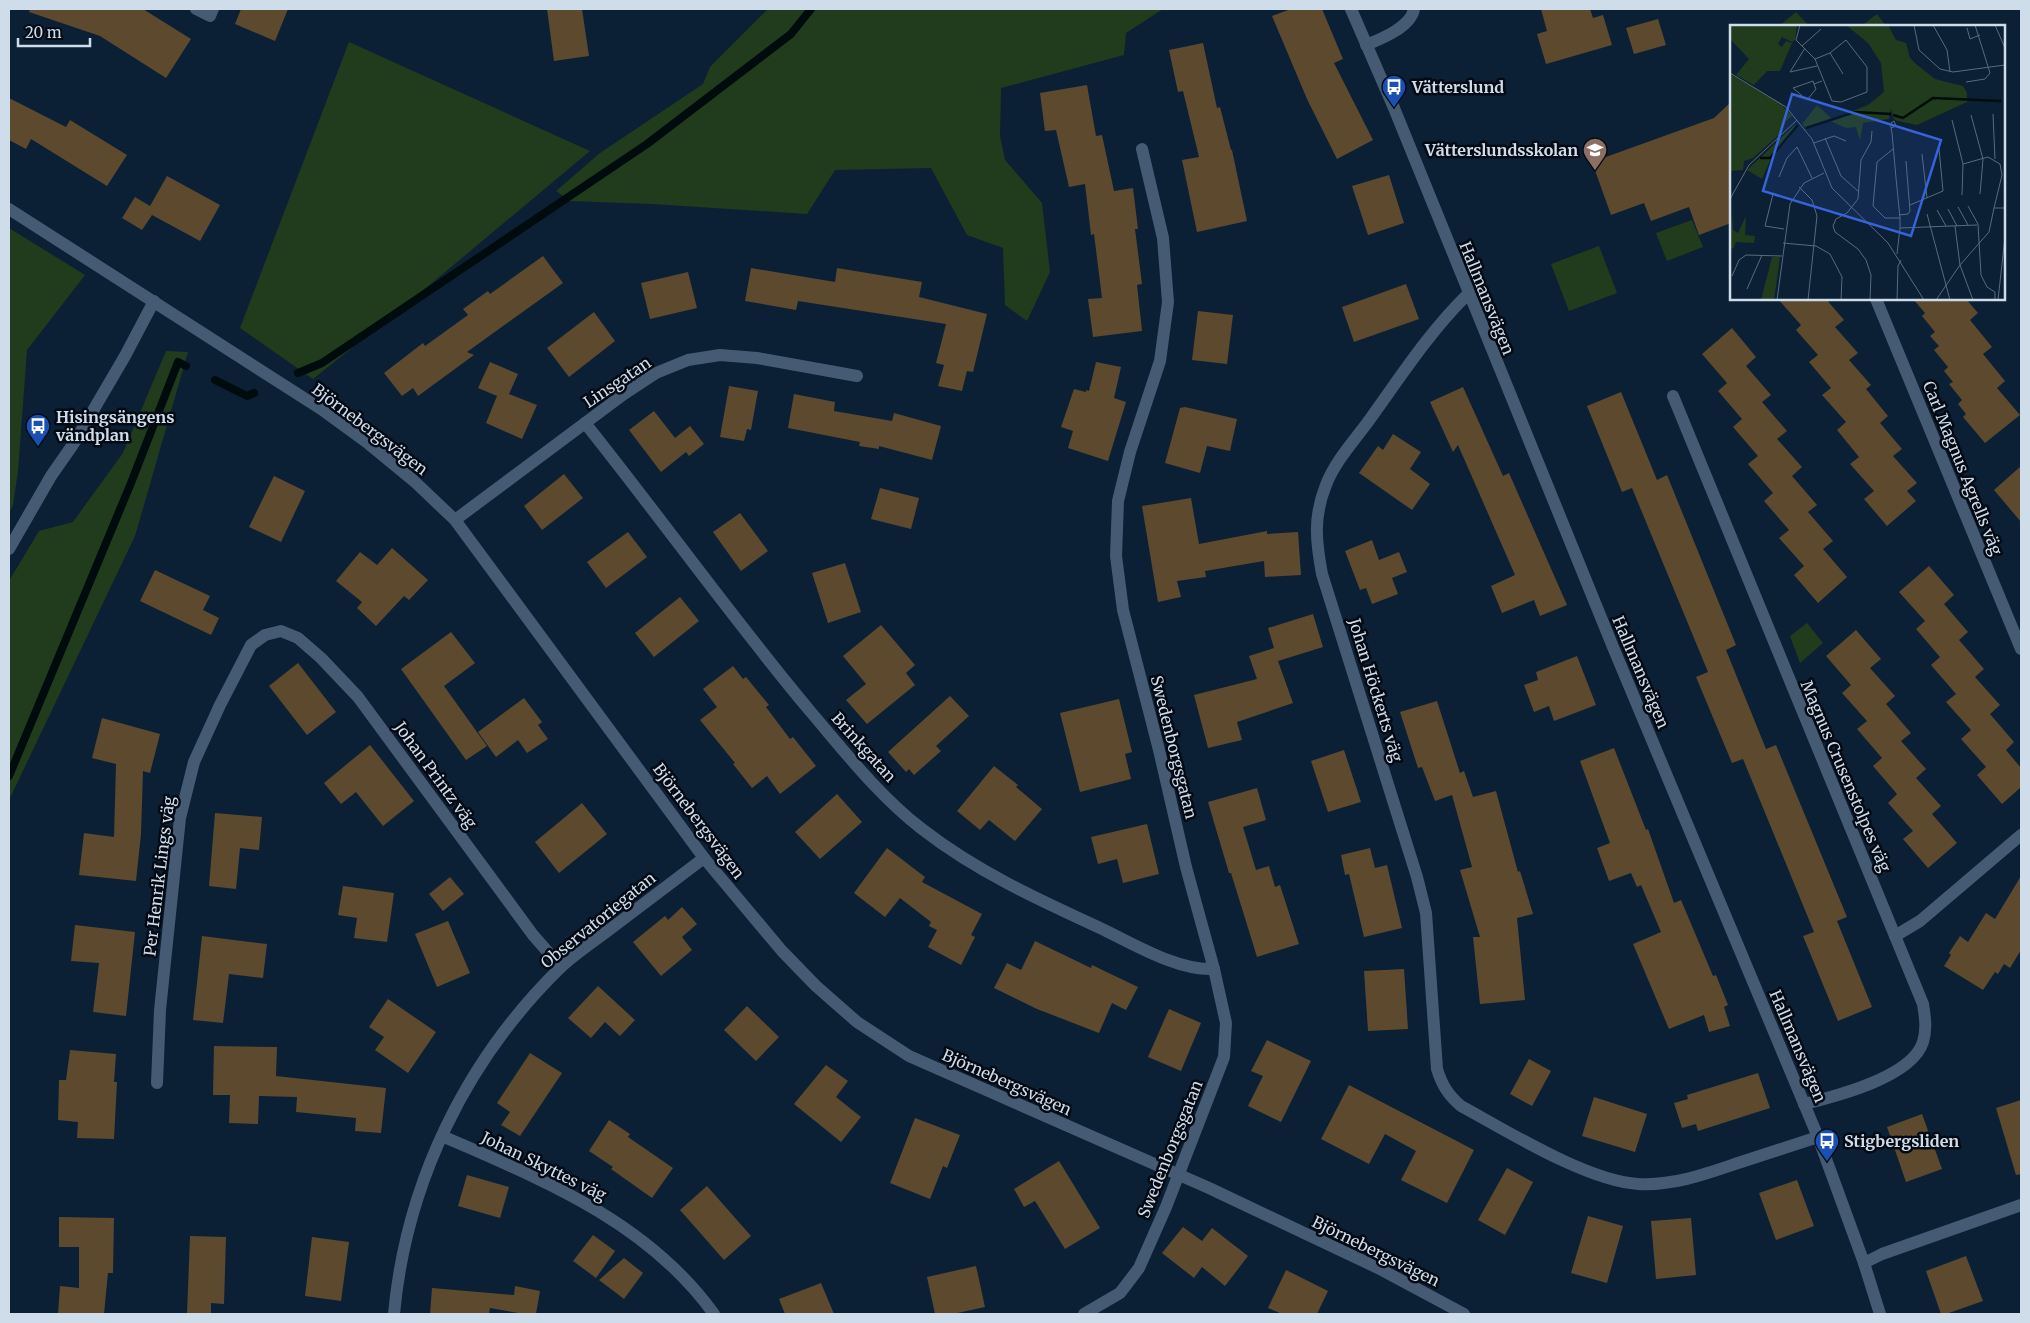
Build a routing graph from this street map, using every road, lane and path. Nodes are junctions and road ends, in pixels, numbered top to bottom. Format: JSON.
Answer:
{"nodes":[{"id":1,"x":196,"y":9,"type":"edge"},
{"id":2,"x":213,"y":9,"type":"edge"},
{"id":3,"x":1351,"y":9,"type":"edge"},
{"id":4,"x":1414,"y":9,"type":"edge"},
{"id":5,"x":1366,"y":45,"type":"junction"},
{"id":6,"x":1142,"y":149,"type":"dead end"},
{"id":7,"x":9,"y":209,"type":"edge"},
{"id":8,"x":1468,"y":294,"type":"junction"},
{"id":9,"x":1876,"y":300,"type":"edge"},
{"id":10,"x":154,"y":301,"type":"junction"},
{"id":11,"x":857,"y":376,"type":"dead end"},
{"id":12,"x":1673,"y":396,"type":"dead end"},
{"id":13,"x":585,"y":423,"type":"junction"},
{"id":14,"x":455,"y":520,"type":"junction"},
{"id":15,"x":9,"y":549,"type":"edge"},
{"id":16,"x":265,"y":635,"type":"joint"},
{"id":17,"x":2021,"y":649,"type":"edge"},
{"id":18,"x":2021,"y":835,"type":"edge"},
{"id":19,"x":704,"y":858,"type":"junction"},
{"id":20,"x":1896,"y":936,"type":"junction"},
{"id":21,"x":561,"y":967,"type":"junction"},
{"id":22,"x":1214,"y":969,"type":"junction"},
{"id":23,"x":157,"y":1083,"type":"dead end"},
{"id":24,"x":1804,"y":1104,"type":"junction"},
{"id":25,"x":442,"y":1136,"type":"junction"},
{"id":26,"x":1818,"y":1137,"type":"junction"},
{"id":27,"x":1178,"y":1174,"type":"junction"},
{"id":28,"x":2021,"y":1205,"type":"edge"},
{"id":29,"x":1864,"y":1263,"type":"junction"},
{"id":30,"x":394,"y":1314,"type":"edge"},
{"id":31,"x":714,"y":1314,"type":"edge"},
{"id":32,"x":1084,"y":1314,"type":"edge"},
{"id":33,"x":1464,"y":1314,"type":"edge"},
{"id":34,"x":1880,"y":1314,"type":"edge"}],
"edges":[{"from":1,"to":2,"type":"street"},
{"from":3,"to":5,"type":"street","name":"Hallmansvägen"},
{"from":4,"to":5,"type":"street"},
{"from":5,"to":8,"type":"street","name":"Hallmansvägen"},
{"from":6,"to":22,"type":"street","name":"Swedenborgsgatan"},
{"from":7,"to":10,"type":"street","name":"Björnebergsvägen"},
{"from":8,"to":24,"type":"street","name":"Hallmansvägen"},
{"from":8,"to":26,"type":"street","name":"Johan Höckerts väg"},
{"from":9,"to":17,"type":"street","name":"Carl Magnus Agrells väg"},
{"from":10,"to":14,"type":"street","name":"Björnebergsvägen"},
{"from":10,"to":15,"type":"street"},
{"from":11,"to":13,"type":"street","name":"Linsgatan"},
{"from":12,"to":20,"type":"street","name":"Magnus Crusenstolpes väg"},
{"from":13,"to":14,"type":"street","name":"Linsgatan"},
{"from":13,"to":22,"type":"street","name":"Brinkgatan"},
{"from":14,"to":19,"type":"street","name":"Björnebergsvägen"},
{"from":16,"to":21,"type":"street","name":"Johan Printz väg"},
{"from":16,"to":23,"type":"street","name":"Per Henrik Lings väg"},
{"from":18,"to":20,"type":"street"},
{"from":19,"to":21,"type":"street","name":"Observatoriegatan"},
{"from":19,"to":27,"type":"street","name":"Björnebergsvägen"},
{"from":20,"to":24,"type":"street","name":"Magnus Crusenstolpes väg"},
{"from":21,"to":25,"type":"street","name":"Observatoriegatan"},
{"from":22,"to":27,"type":"street","name":"Swedenborgsgatan"},
{"from":24,"to":26,"type":"street","name":"Hallmansvägen"},
{"from":25,"to":30,"type":"street","name":"Observatoriegatan"},
{"from":25,"to":31,"type":"street","name":"Johan Skyttes väg"},
{"from":26,"to":29,"type":"street","name":"Hallmansvägen"},
{"from":27,"to":32,"type":"street","name":"Swedenborgsgatan"},
{"from":27,"to":33,"type":"street","name":"Björnebergsvägen"},
{"from":28,"to":29,"type":"street"},
{"from":29,"to":34,"type":"street","name":"Hallmansvägen"}]}
